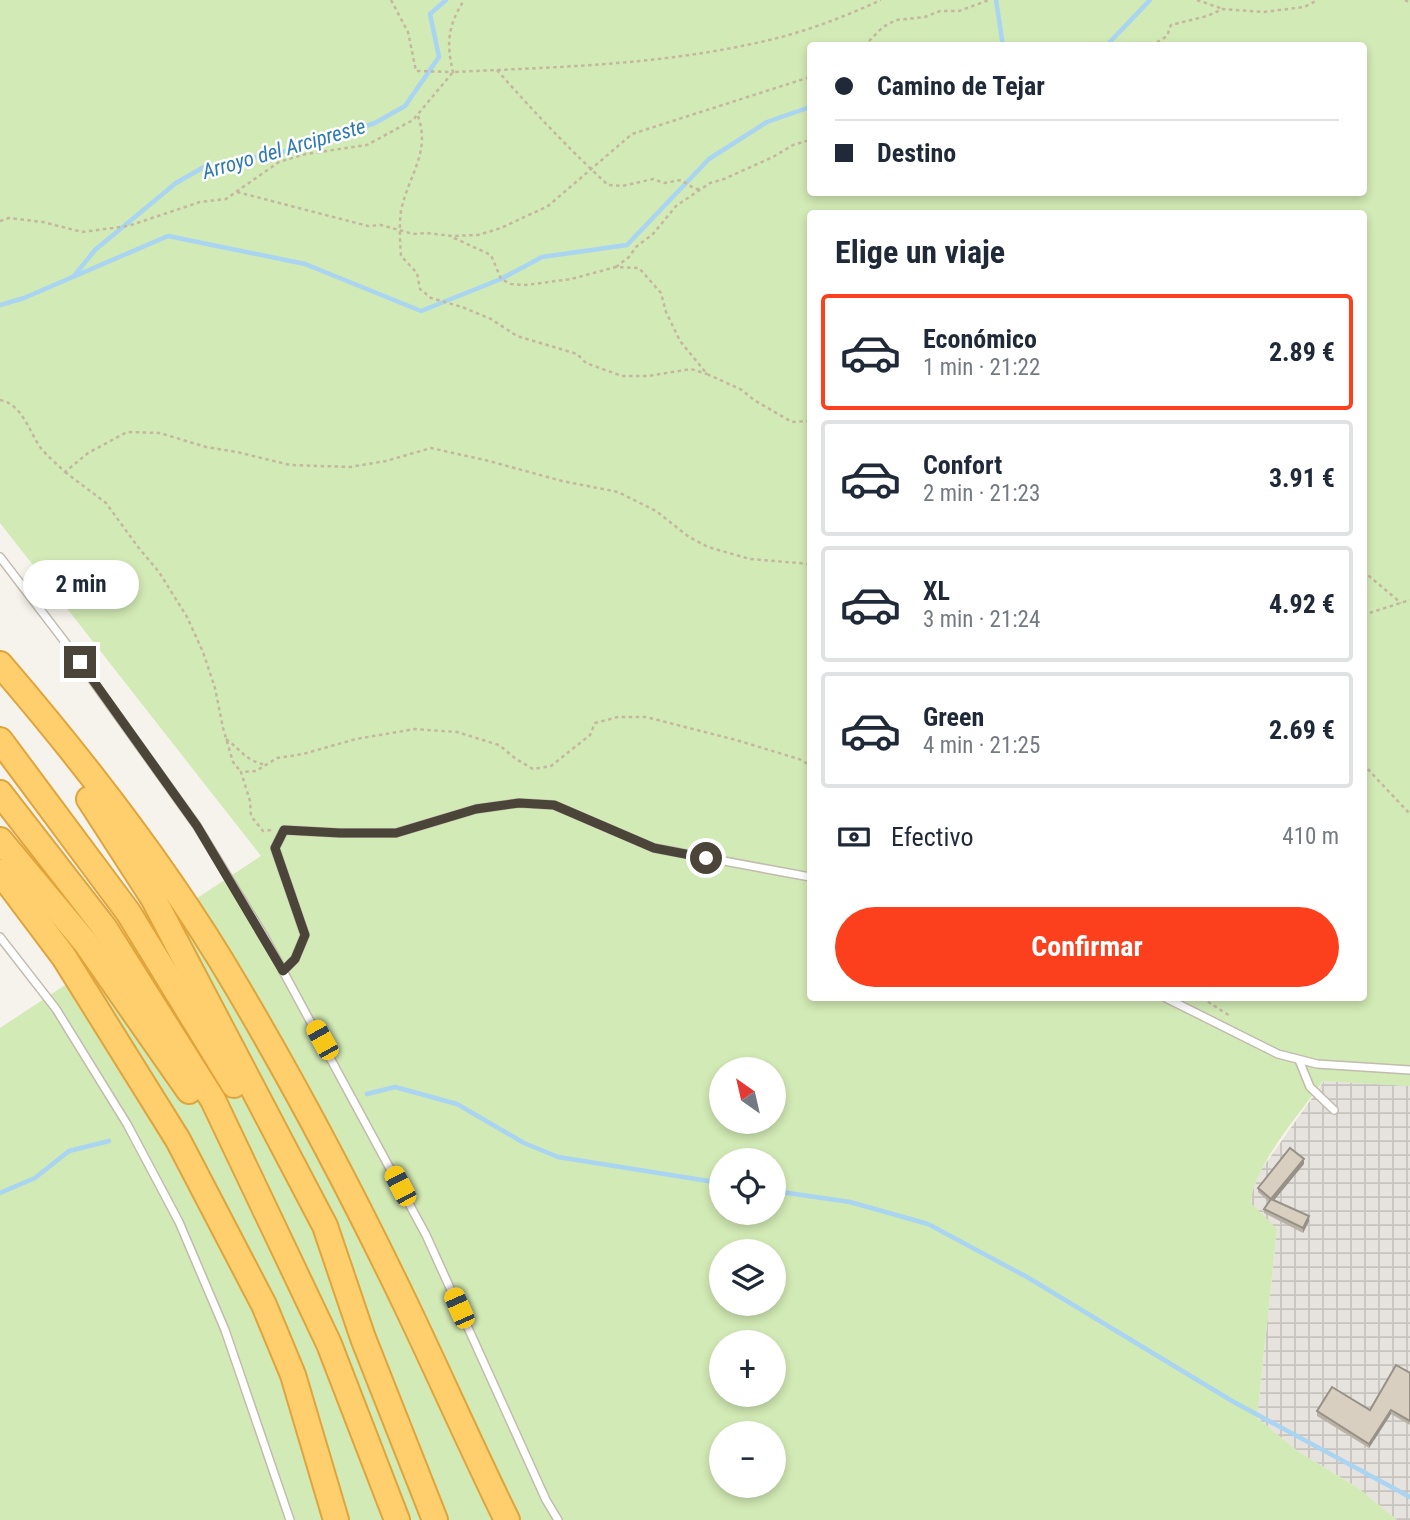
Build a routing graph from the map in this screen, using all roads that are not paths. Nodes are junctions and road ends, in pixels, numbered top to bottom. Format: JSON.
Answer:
{"nodes":[{"id":1,"x":0,"y":557,"type":"edge"},
{"id":2,"x":0,"y":664,"type":"edge"},
{"id":3,"x":0,"y":673,"type":"edge"},
{"id":4,"x":0,"y":740,"type":"edge"},
{"id":5,"x":0,"y":793,"type":"edge"},
{"id":6,"x":0,"y":841,"type":"edge"},
{"id":7,"x":0,"y":873,"type":"edge"},
{"id":8,"x":807,"y":876,"type":"edge"},
{"id":9,"x":0,"y":937,"type":"edge"},
{"id":10,"x":283,"y":971,"type":"junction"},
{"id":11,"x":1172,"y":1001,"type":"edge"},
{"id":12,"x":1299,"y":1060,"type":"junction"},
{"id":13,"x":1410,"y":1070,"type":"edge"},
{"id":14,"x":1334,"y":1110,"type":"dead end"},
{"id":15,"x":264,"y":1205,"type":"junction"},
{"id":16,"x":363,"y":1338,"type":"junction"},
{"id":17,"x":290,"y":1520,"type":"edge"},
{"id":18,"x":336,"y":1520,"type":"edge"},
{"id":19,"x":397,"y":1520,"type":"edge"},
{"id":20,"x":435,"y":1520,"type":"edge"},
{"id":21,"x":507,"y":1520,"type":"edge"},
{"id":22,"x":558,"y":1520,"type":"edge"}],
"edges":[{"from":1,"to":10,"type":"lane"},
{"from":2,"to":21,"type":"highway"},
{"from":3,"to":16,"type":"highway"},
{"from":4,"to":16,"type":"highway"},
{"from":5,"to":15,"type":"highway"},
{"from":6,"to":15,"type":"highway"},
{"from":7,"to":18,"type":"highway"},
{"from":8,"to":10,"type":"lane"},
{"from":9,"to":17,"type":"lane"},
{"from":10,"to":22,"type":"lane"},
{"from":11,"to":12,"type":"lane"},
{"from":12,"to":13,"type":"lane"},
{"from":12,"to":14,"type":"lane"},
{"from":15,"to":19,"type":"highway"},
{"from":16,"to":20,"type":"highway"}]}
